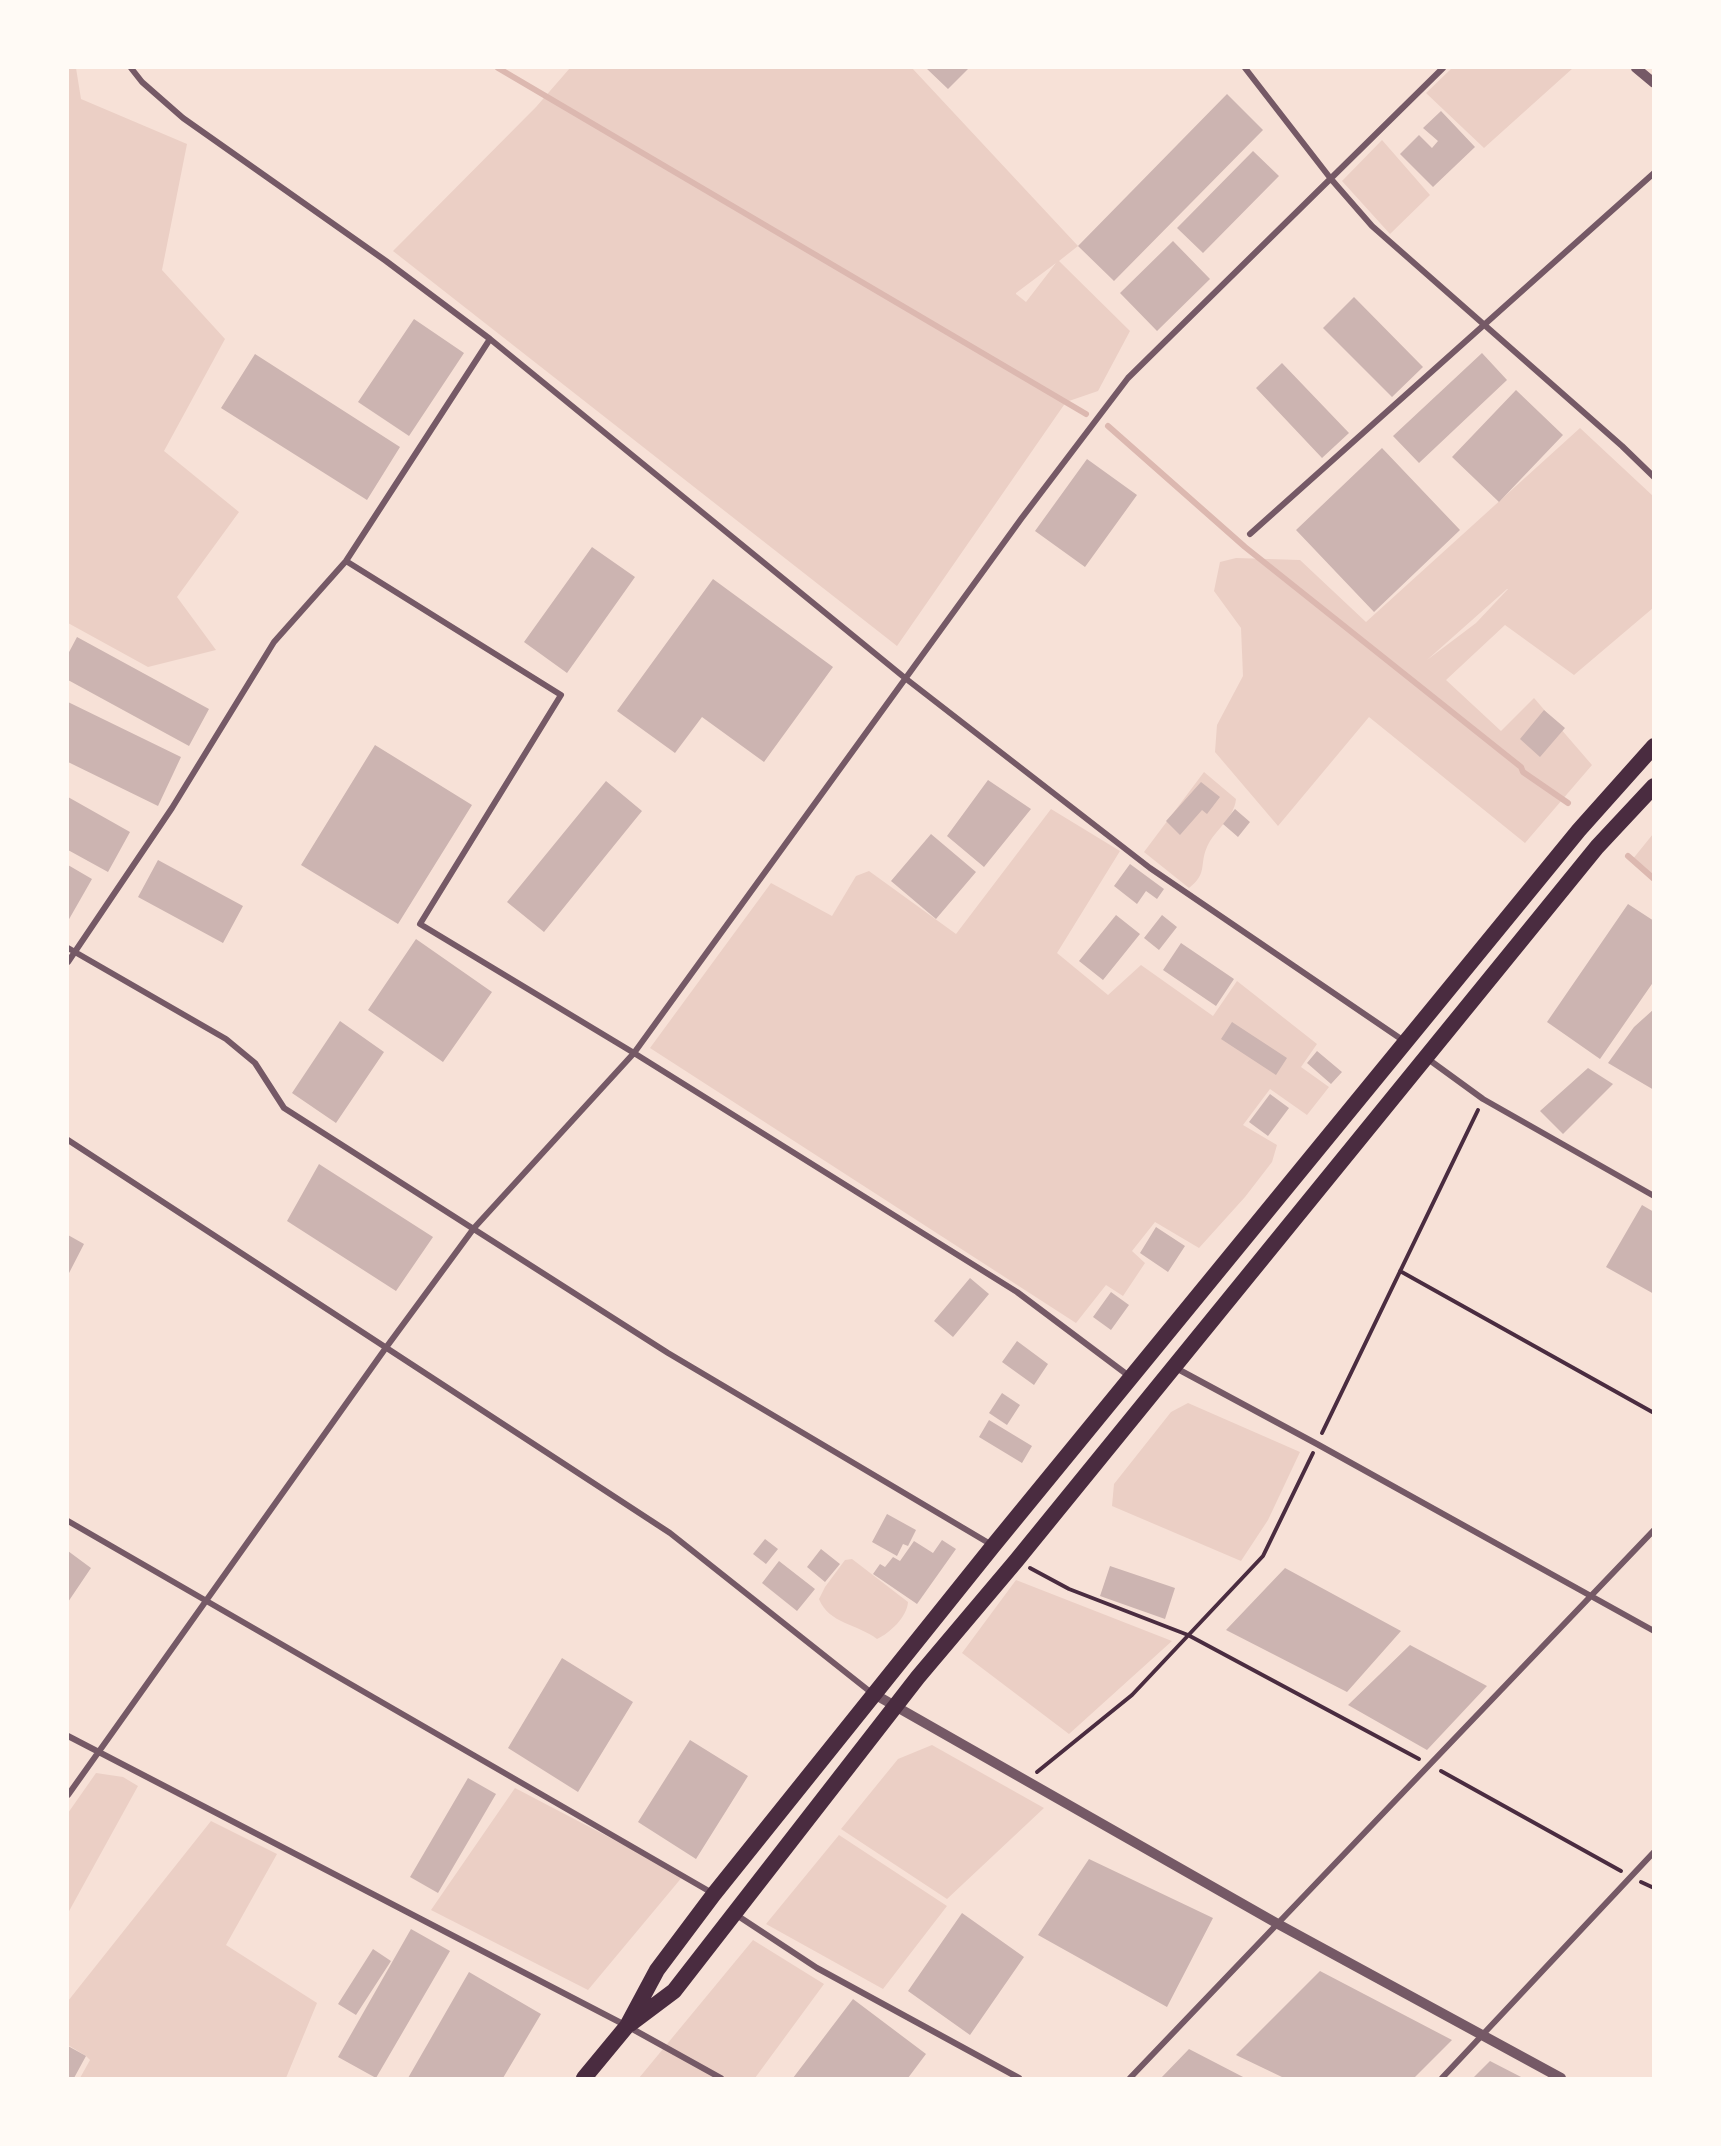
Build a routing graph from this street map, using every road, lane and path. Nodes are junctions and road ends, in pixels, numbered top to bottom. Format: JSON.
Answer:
{"nodes":[{"id":1,"x":131,"y":68,"type":"edge"},
{"id":2,"x":1245,"y":68,"type":"edge"},
{"id":3,"x":1443,"y":68,"type":"edge"},
{"id":4,"x":1636,"y":68,"type":"edge"},
{"id":5,"x":1653,"y":83,"type":"edge"},
{"id":6,"x":1653,"y":173,"type":"edge"},
{"id":7,"x":1331,"y":179,"type":"junction"},
{"id":8,"x":1484,"y":324,"type":"junction"},
{"id":9,"x":490,"y":339,"type":"junction"},
{"id":10,"x":1653,"y":477,"type":"edge"},
{"id":11,"x":1250,"y":534,"type":"dead end"},
{"id":12,"x":346,"y":561,"type":"junction"},
{"id":13,"x":905,"y":678,"type":"junction"},
{"id":14,"x":1653,"y":746,"type":"edge"},
{"id":15,"x":1653,"y":786,"type":"edge"},
{"id":16,"x":68,"y":948,"type":"edge"},
{"id":17,"x":74,"y":952,"type":"junction"},
{"id":18,"x":68,"y":962,"type":"edge"},
{"id":19,"x":1406,"y":1042,"type":"junction"},
{"id":20,"x":634,"y":1053,"type":"junction"},
{"id":21,"x":1425,"y":1056,"type":"junction"},
{"id":22,"x":1483,"y":1099,"type":"junction"},
{"id":23,"x":68,"y":1140,"type":"edge"},
{"id":24,"x":1653,"y":1196,"type":"edge"},
{"id":25,"x":474,"y":1228,"type":"junction"},
{"id":26,"x":1400,"y":1271,"type":"junction"},
{"id":27,"x":385,"y":1349,"type":"junction"},
{"id":28,"x":1173,"y":1367,"type":"junction"},
{"id":29,"x":1131,"y":1377,"type":"junction"},
{"id":30,"x":1653,"y":1413,"type":"edge"},
{"id":31,"x":1317,"y":1444,"type":"junction"},
{"id":32,"x":68,"y":1521,"type":"edge"},
{"id":33,"x":1653,"y":1530,"type":"edge"},
{"id":34,"x":993,"y":1546,"type":"junction"},
{"id":35,"x":1017,"y":1561,"type":"junction"},
{"id":36,"x":1589,"y":1596,"type":"junction"},
{"id":37,"x":205,"y":1600,"type":"junction"},
{"id":38,"x":1653,"y":1631,"type":"edge"},
{"id":39,"x":1188,"y":1635,"type":"junction"},
{"id":40,"x":874,"y":1694,"type":"junction"},
{"id":41,"x":896,"y":1707,"type":"junction"},
{"id":42,"x":68,"y":1736,"type":"edge"},
{"id":43,"x":97,"y":1751,"type":"junction"},
{"id":44,"x":1429,"y":1764,"type":"junction"},
{"id":45,"x":1025,"y":1782,"type":"junction"},
{"id":46,"x":68,"y":1795,"type":"edge"},
{"id":47,"x":1653,"y":1852,"type":"edge"},
{"id":48,"x":1630,"y":1877,"type":"junction"},
{"id":49,"x":1653,"y":1888,"type":"edge"},
{"id":50,"x":714,"y":1894,"type":"junction"},
{"id":51,"x":735,"y":1913,"type":"junction"},
{"id":52,"x":1278,"y":1924,"type":"junction"},
{"id":53,"x":627,"y":2026,"type":"junction"},
{"id":54,"x":1482,"y":2037,"type":"junction"},
{"id":55,"x":584,"y":2079,"type":"edge"},
{"id":56,"x":720,"y":2079,"type":"edge"},
{"id":57,"x":1019,"y":2079,"type":"edge"},
{"id":58,"x":1130,"y":2079,"type":"edge"},
{"id":59,"x":1442,"y":2079,"type":"edge"},
{"id":60,"x":1561,"y":2079,"type":"edge"}],
"edges":[{"from":1,"to":9,"type":"street"},
{"from":2,"to":7,"type":"street"},
{"from":3,"to":7,"type":"street"},
{"from":4,"to":5,"type":"street"},
{"from":6,"to":8,"type":"street"},
{"from":7,"to":8,"type":"street"},
{"from":7,"to":13,"type":"street"},
{"from":8,"to":10,"type":"street"},
{"from":8,"to":11,"type":"street"},
{"from":9,"to":12,"type":"street"},
{"from":9,"to":13,"type":"street"},
{"from":12,"to":17,"type":"street"},
{"from":12,"to":20,"type":"street"},
{"from":13,"to":19,"type":"street"},
{"from":13,"to":20,"type":"street"},
{"from":14,"to":19,"type":"highway"},
{"from":15,"to":21,"type":"highway"},
{"from":16,"to":17,"type":"street"},
{"from":17,"to":18,"type":"street"},
{"from":17,"to":25,"type":"street"},
{"from":19,"to":29,"type":"highway"},
{"from":20,"to":25,"type":"street"},
{"from":20,"to":29,"type":"street"},
{"from":21,"to":22,"type":"street"},
{"from":21,"to":28,"type":"highway"},
{"from":22,"to":24,"type":"street"},
{"from":22,"to":26,"type":"path"},
{"from":23,"to":27,"type":"street"},
{"from":25,"to":27,"type":"street"},
{"from":25,"to":34,"type":"street"},
{"from":26,"to":30,"type":"path"},
{"from":26,"to":31,"type":"path"},
{"from":27,"to":37,"type":"street"},
{"from":27,"to":40,"type":"street"},
{"from":28,"to":31,"type":"street"},
{"from":28,"to":35,"type":"highway"},
{"from":29,"to":34,"type":"highway"},
{"from":31,"to":36,"type":"street"},
{"from":31,"to":39,"type":"path"},
{"from":32,"to":37,"type":"street"},
{"from":33,"to":36,"type":"street"},
{"from":34,"to":40,"type":"highway"},
{"from":35,"to":39,"type":"path"},
{"from":35,"to":41,"type":"highway"},
{"from":36,"to":38,"type":"street"},
{"from":36,"to":44,"type":"street"},
{"from":37,"to":43,"type":"street"},
{"from":37,"to":50,"type":"street"},
{"from":39,"to":44,"type":"path"},
{"from":39,"to":45,"type":"path"},
{"from":40,"to":41,"type":"street"},
{"from":40,"to":50,"type":"highway"},
{"from":41,"to":45,"type":"street"},
{"from":41,"to":51,"type":"highway"},
{"from":42,"to":43,"type":"street"},
{"from":43,"to":46,"type":"street"},
{"from":43,"to":53,"type":"street"},
{"from":44,"to":48,"type":"path"},
{"from":44,"to":52,"type":"street"},
{"from":45,"to":52,"type":"street"},
{"from":47,"to":48,"type":"street"},
{"from":48,"to":49,"type":"path"},
{"from":48,"to":54,"type":"street"},
{"from":50,"to":53,"type":"highway"},
{"from":51,"to":53,"type":"highway"},
{"from":51,"to":57,"type":"street"},
{"from":52,"to":54,"type":"street"},
{"from":52,"to":58,"type":"street"},
{"from":53,"to":55,"type":"highway"},
{"from":53,"to":56,"type":"street"},
{"from":54,"to":59,"type":"street"},
{"from":54,"to":60,"type":"street"}]}
